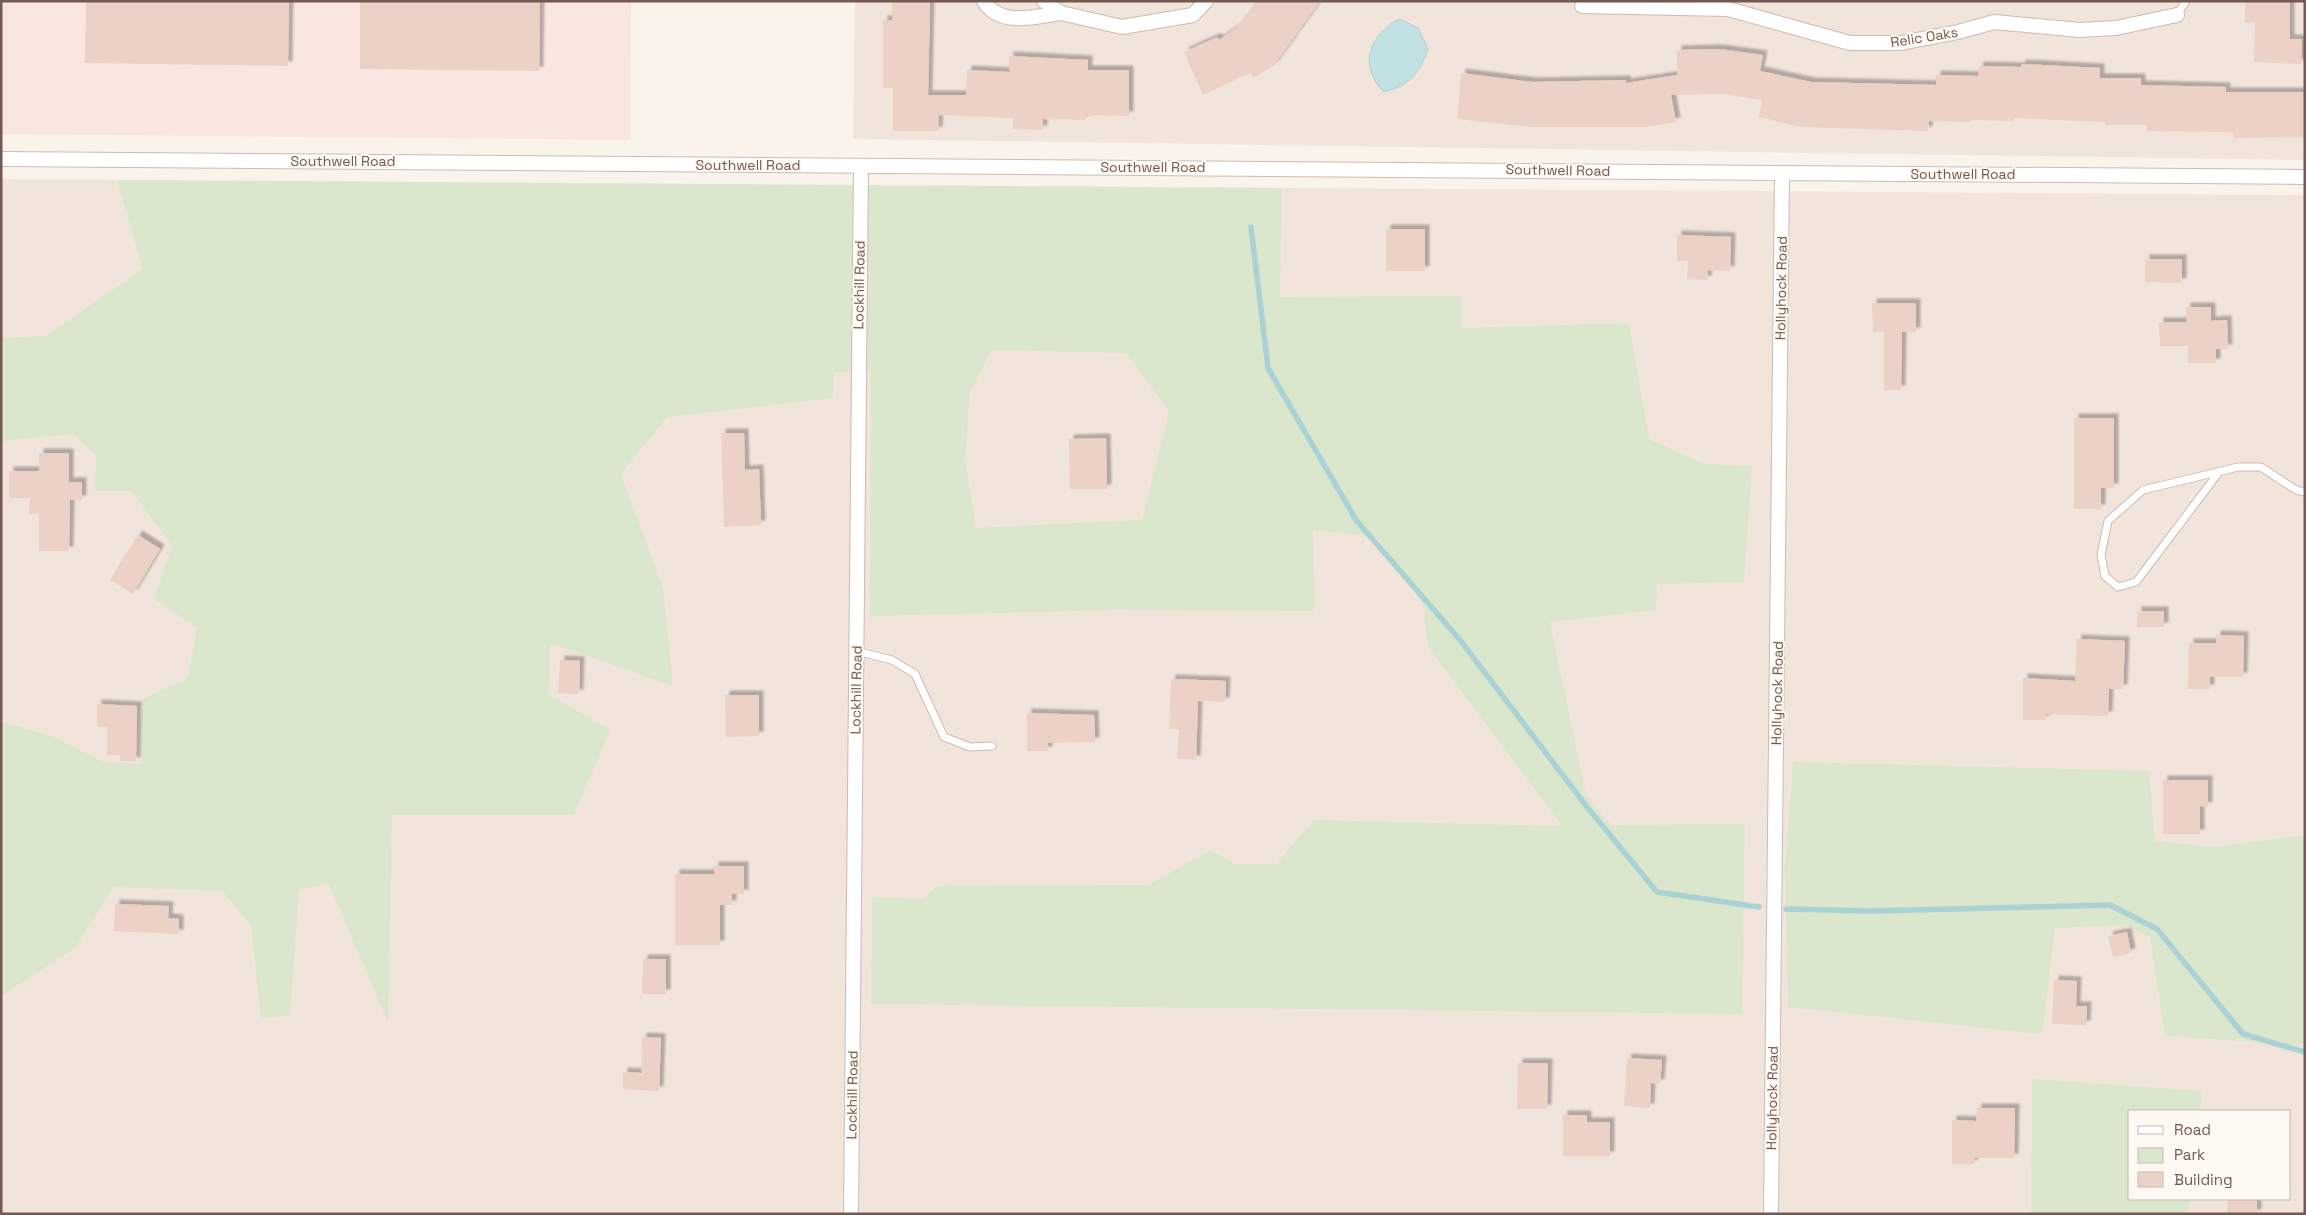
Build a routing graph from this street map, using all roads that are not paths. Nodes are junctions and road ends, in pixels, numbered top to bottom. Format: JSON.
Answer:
{"nodes":[{"id":1,"x":984,"y":1,"type":"edge"},
{"id":2,"x":1044,"y":1,"type":"edge"},
{"id":3,"x":1206,"y":1,"type":"edge"},
{"id":4,"x":2186,"y":1,"type":"edge"},
{"id":5,"x":1706,"y":5,"type":"edge"},
{"id":6,"x":1582,"y":6,"type":"dead end"},
{"id":7,"x":1060,"y":13,"type":"junction"},
{"id":8,"x":2177,"y":16,"type":"joint"},
{"id":9,"x":1,"y":159,"type":"edge"},
{"id":10,"x":861,"y":166,"type":"junction"},
{"id":11,"x":1782,"y":173,"type":"junction"},
{"id":12,"x":2305,"y":177,"type":"edge"},
{"id":13,"x":2220,"y":472,"type":"junction"},
{"id":14,"x":2305,"y":492,"type":"edge"},
{"id":15,"x":856,"y":651,"type":"junction"},
{"id":16,"x":992,"y":746,"type":"dead end"},
{"id":17,"x":851,"y":1214,"type":"edge"},
{"id":18,"x":1771,"y":1214,"type":"edge"}],
"edges":[{"from":1,"to":7,"type":"street"},
{"from":2,"to":7,"type":"street"},
{"from":3,"to":7,"type":"street"},
{"from":4,"to":8,"type":"lane"},
{"from":5,"to":6,"type":"street","name":"Relic Oaks"},
{"from":5,"to":8,"type":"street","name":"Relic Oaks"},
{"from":9,"to":10,"type":"street","name":"Southwell Road"},
{"from":10,"to":11,"type":"street","name":"Southwell Road"},
{"from":10,"to":15,"type":"street","name":"Lockhill Road"},
{"from":11,"to":12,"type":"street","name":"Southwell Road"},
{"from":11,"to":18,"type":"street","name":"Hollyhock Road"},
{"from":13,"to":13,"type":"lane"},
{"from":13,"to":14,"type":"lane"},
{"from":15,"to":16,"type":"lane"},
{"from":15,"to":17,"type":"street","name":"Lockhill Road"}]}
